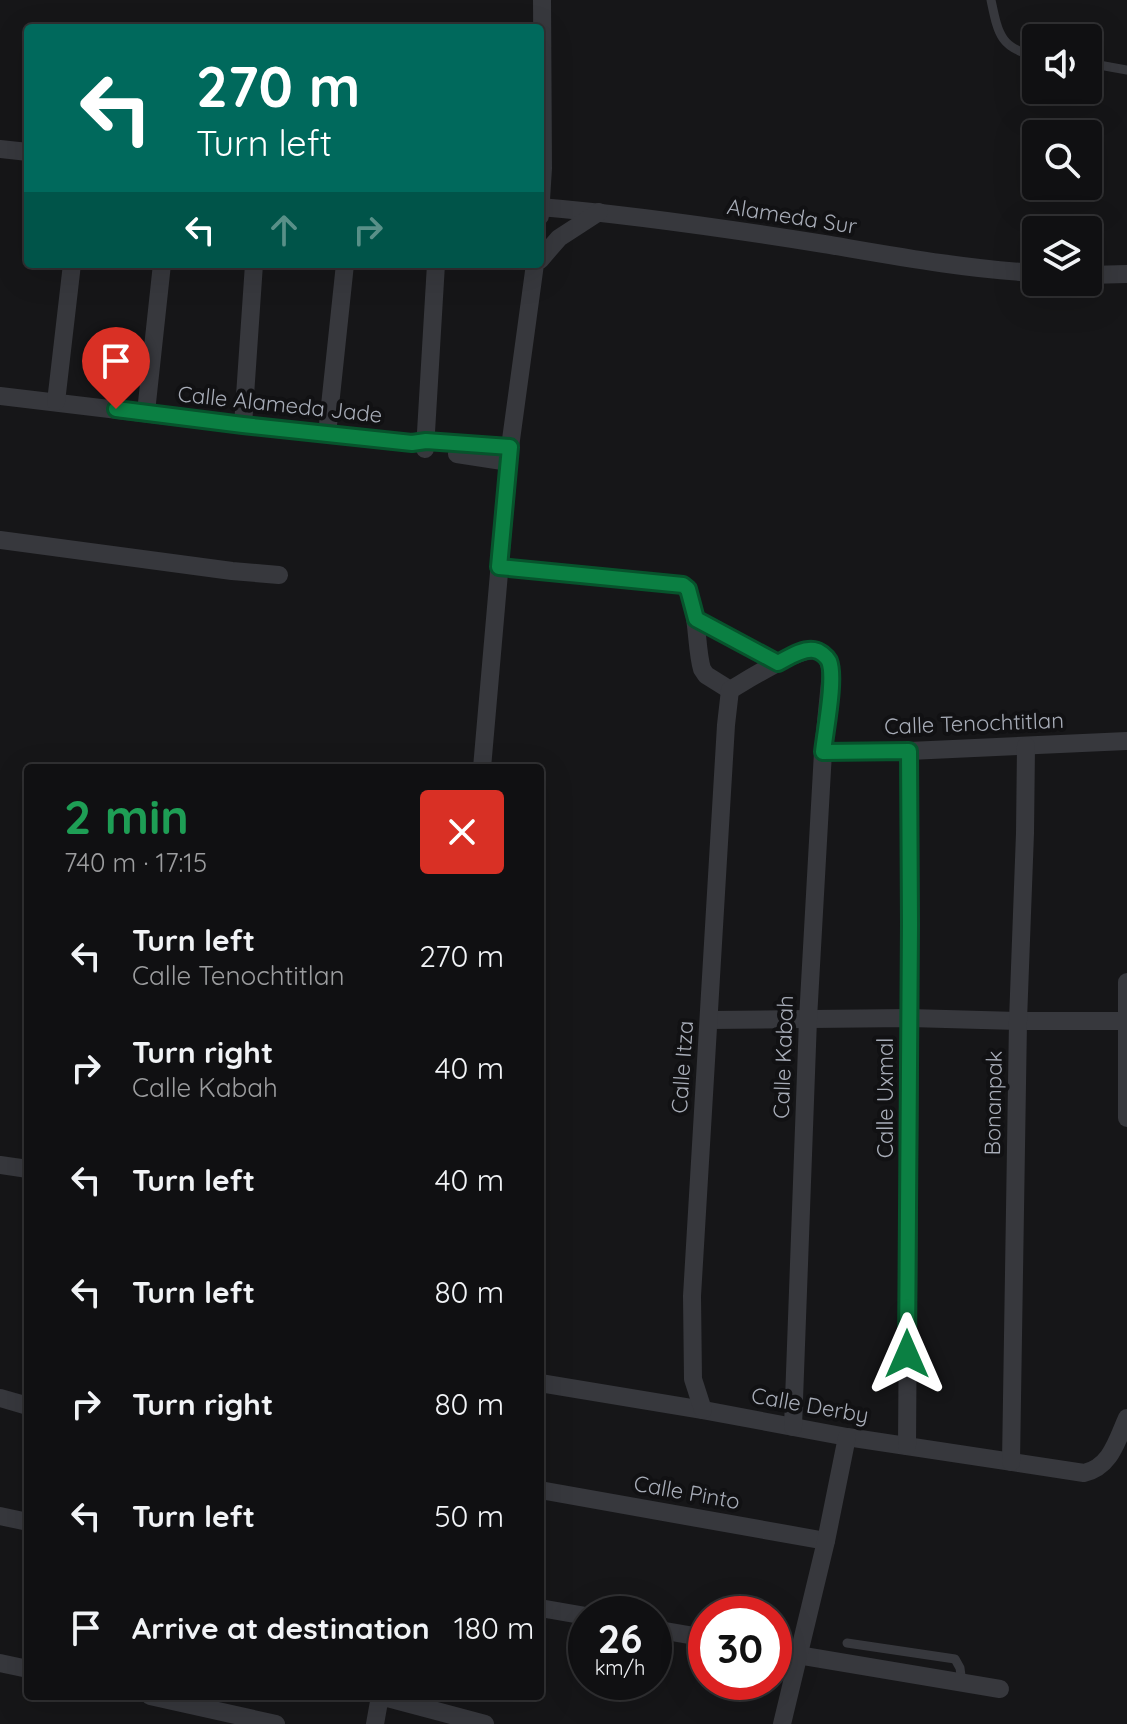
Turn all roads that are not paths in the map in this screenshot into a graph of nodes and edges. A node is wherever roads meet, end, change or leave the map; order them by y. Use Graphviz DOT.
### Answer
graph roads {
  1 [pos="542,0"];
  2 [pos="991,0"];
  3 [pos="542,24"];
  4 [pos="1022,53"];
  5 [pos="1102,66"];
  6 [pos="1127,70"];
  7 [pos="0,149"];
  8 [pos="24,152"];
  9 [pos="544,211"];
  10 [pos="599,212"];
  11 [pos="544,256"];
  12 [pos="72,268"];
  13 [pos="162,268"];
  14 [pos="254,268"];
  15 [pos="345,268"];
  16 [pos="436,268"];
  17 [pos="536,268"];
  18 [pos="1022,272"];
  19 [pos="1127,274"];
  20 [pos="1102,275"];
  21 [pos="0,396"];
  22 [pos="56,402"];
  23 [pos="146,412"];
  24 [pos="243,425"];
  25 [pos="327,434"];
  26 [pos="421,444"];
  27 [pos="510,454"];
  28 [pos="0,540"];
  29 [pos="499,567"];
  30 [pos="279,575"];
  31 [pos="696,619"];
  32 [pos="778,663"];
  33 [pos="730,690"];
  34 [pos="1127,741"];
  35 [pos="1026,746"];
  36 [pos="909,751"];
  37 [pos="823,752"];
  38 [pos="482,764"];
  39 [pos="1127,982"];
  40 [pos="910,1018"];
  41 [pos="808,1019"];
  42 [pos="709,1020"];
  43 [pos="1018,1021"];
  44 [pos="1127,1021"];
  45 [pos="1127,1118"];
  46 [pos="0,1165"];
  47 [pos="24,1168"];
  48 [pos="544,1384"];
  49 [pos="0,1398"];
  50 [pos="24,1405"];
  51 [pos="703,1410"];
  52 [pos="1127,1418"];
  53 [pos="793,1427"];
  54 [pos="847,1437"];
  55 [pos="907,1446"];
  56 [pos="1011,1462"];
  57 [pos="544,1491"];
  58 [pos="0,1516"];
  59 [pos="24,1521"];
  60 [pos="826,1541"];
  61 [pos="544,1609"];
  62 [pos="568,1613"];
  63 [pos="847,1643"];
  64 [pos="792,1655"];
  65 [pos="799,1656"];
  66 [pos="0,1663"];
  67 [pos="24,1668"];
  68 [pos="962,1683"];
  69 [pos="1000,1689"];
  70 [pos="168,1700"];
  71 [pos="379,1700"];
  72 [pos="395,1700"];
  73 [pos="276,1724"];
  74 [pos="375,1724"];
  75 [pos="485,1724"];
  76 [pos="782,1724"];
  1 -- 3 [label="street"];
  2 -- 4 [label="lane"];
  5 -- 6 [label="lane"];
  7 -- 8 [label="street"];
  9 -- 10 [label="street, Alameda Sur"];
  10 -- 11 [label="street"];
  10 -- 18 [label="street, Alameda Sur"];
  12 -- 22 [label="street"];
  13 -- 23 [label="street"];
  14 -- 24 [label="street"];
  15 -- 25 [label="street"];
  16 -- 26 [label="street"];
  17 -- 27 [label="street"];
  19 -- 20 [label="street"];
  21 -- 22 [label="street, Calle Alameda Jade"];
  22 -- 23 [label="street, Calle Alameda Jade"];
  23 -- 24 [label="street, Calle Alameda Jade"];
  24 -- 25 [label="street, Calle Alameda Jade"];
  25 -- 26 [label="street, Calle Alameda Jade"];
  26 -- 27 [label="street, Calle Alameda Jade"];
  27 -- 29 [label="street"];
  28 -- 30 [label="street"];
  29 -- 31 [label="street"];
  29 -- 38 [label="street"];
  31 -- 32 [label="street"];
  31 -- 33 [label="street"];
  32 -- 33 [label="street"];
  32 -- 37 [label="street, Calle Kabah"];
  33 -- 42 [label="street, Calle Itza"];
  34 -- 35 [label="street, Calle Tenochtitlan"];
  35 -- 36 [label="street, Calle Tenochtitlan"];
  35 -- 43 [label="street, Bonanpak"];
  36 -- 37 [label="street, Calle Tenochtitlan"];
  36 -- 40 [label="street, Calle Uxmal"];
  37 -- 41 [label="street, Calle Kabah"];
  39 -- 44 [label="street"];
  40 -- 41 [label="street"];
  40 -- 43 [label="street"];
  40 -- 55 [label="street, Calle Uxmal"];
  41 -- 42 [label="street"];
  41 -- 53 [label="street, Calle Kabah"];
  42 -- 51 [label="street, Calle Itza"];
  43 -- 44 [label="street"];
  43 -- 56 [label="street, Bonanpak"];
  44 -- 45 [label="street"];
  46 -- 47 [label="street"];
  48 -- 51 [label="street, Calle Derby"];
  49 -- 50 [label="street"];
  51 -- 53 [label="street, Calle Derby"];
  52 -- 56 [label="street, Calle Derby"];
  53 -- 54 [label="street, Calle Derby"];
  54 -- 55 [label="street, Calle Derby"];
  54 -- 60 [label="street"];
  55 -- 56 [label="street, Calle Derby"];
  57 -- 60 [label="street, Calle Pinto"];
  58 -- 59 [label="street"];
  60 -- 65 [label="street"];
  61 -- 62 [label="street"];
  63 -- 68 [label="lane"];
  64 -- 65 [label="street"];
  65 -- 68 [label="street"];
  65 -- 76 [label="street"];
  66 -- 67 [label="street"];
  68 -- 69 [label="street"];
  70 -- 73 [label="street"];
  71 -- 74 [label="street"];
  72 -- 75 [label="street"];
}
